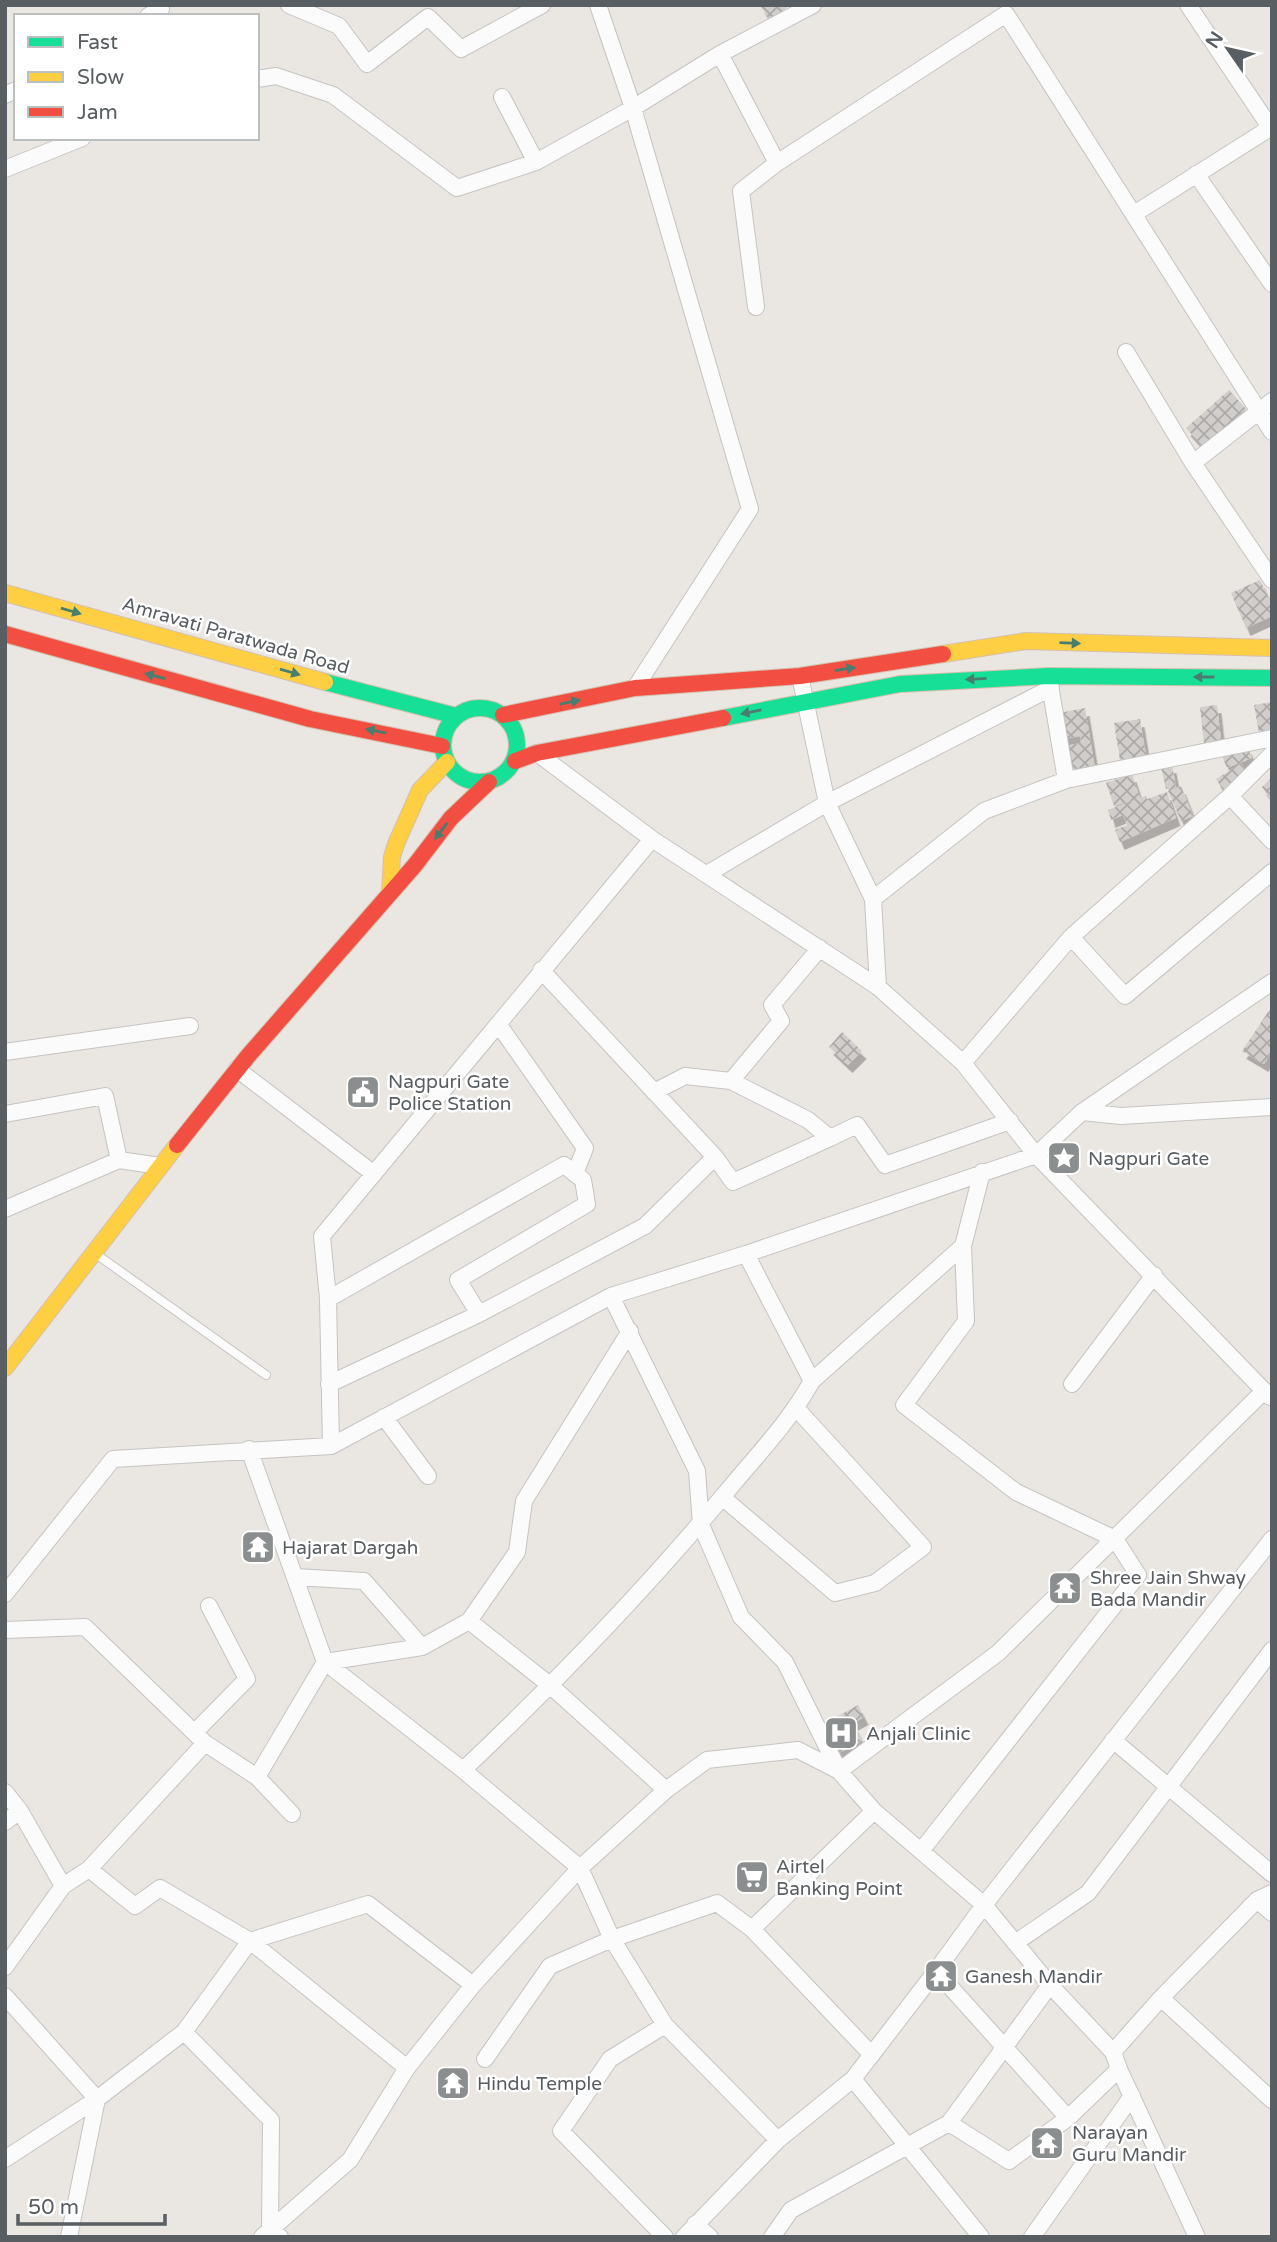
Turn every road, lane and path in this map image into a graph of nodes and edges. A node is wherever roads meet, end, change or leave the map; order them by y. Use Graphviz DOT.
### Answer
graph roads {
  1 [pos="289,5"];
  2 [pos="542,5"];
  3 [pos="598,5"];
  4 [pos="813,5"];
  5 [pos="1188,5"];
  6 [pos="720,54"];
  7 [pos="259,79"];
  8 [pos="502,97"];
  9 [pos="633,108"];
  10 [pos="1271,129"];
  11 [pos="77,140"];
  12 [pos="536,162"];
  13 [pos="777,163"];
  14 [pos="5,169"];
  15 [pos="1196,174"];
  16 [pos="1134,214"];
  17 [pos="1272,284"];
  18 [pos="756,307"];
  19 [pos="1126,352"];
  20 [pos="1272,401"];
  21 [pos="1258,413"];
  22 [pos="1272,432"];
  23 [pos="1193,463"];
  24 [pos="1272,580"];
  25 [pos="5,593"];
  26 [pos="5,634"];
  27 [pos="1272,648"];
  28 [pos="800,676"];
  29 [pos="1272,678"];
  30 [pos="1050,682"];
  31 [pos="635,688"];
  32 [pos="807,701"];
  33 [pos="503,715"];
  34 [pos="456,716"];
  35 [pos="1272,738"];
  36 [pos="442,746"];
  37 [pos="537,753"];
  38 [pos="1272,754"];
  39 [pos="515,761"];
  40 [pos="447,762"];
  41 [pos="1066,780"];
  42 [pos="489,782"];
  43 [pos="1230,796"];
  44 [pos="827,803"];
  45 [pos="652,839"];
  46 [pos="1272,841"];
  47 [pos="1272,872"];
  48 [pos="707,874"];
  49 [pos="390,892"];
  50 [pos="873,899"];
  51 [pos="1071,937"];
  52 [pos="820,948"];
  53 [pos="541,970"];
  54 [pos="1272,982"];
  55 [pos="878,986"];
  56 [pos="499,1025"];
  57 [pos="190,1026"];
  58 [pos="5,1052"];
  59 [pos="963,1063"];
  60 [pos="237,1069"];
  61 [pos="731,1081"];
  62 [pos="654,1092"];
  63 [pos="1272,1107"];
  64 [pos="1082,1112"];
  65 [pos="5,1114"];
  66 [pos="1010,1121"];
  67 [pos="830,1138"];
  68 [pos="1036,1155"];
  69 [pos="715,1157"];
  70 [pos="119,1160"];
  71 [pos="160,1166"];
  72 [pos="982,1172"];
  73 [pos="374,1174"];
  74 [pos="575,1174"];
  75 [pos="5,1209"];
  76 [pos="963,1245"];
  77 [pos="94,1252"];
  78 [pos="746,1254"];
  79 [pos="1154,1275"];
  80 [pos="611,1296"];
  81 [pos="328,1299"];
  82 [pos="479,1314"];
  83 [pos="630,1331"];
  84 [pos="5,1368"];
  85 [pos="266,1375"];
  86 [pos="812,1381"];
  87 [pos="329,1384"];
  88 [pos="1072,1384"];
  89 [pos="1268,1395"];
  90 [pos="797,1409"];
  91 [pos="384,1417"];
  92 [pos="331,1446"];
  93 [pos="249,1449"];
  94 [pos="428,1476"];
  95 [pos="722,1497"];
  96 [pos="701,1525"];
  97 [pos="1115,1539"];
  98 [pos="1272,1539"];
  99 [pos="295,1577"];
  100 [pos="5,1594"];
  101 [pos="209,1606"];
  102 [pos="469,1622"];
  103 [pos="5,1630"];
  104 [pos="422,1647"];
  105 [pos="1272,1650"];
  106 [pos="326,1662"];
  107 [pos="551,1686"];
  108 [pos="200,1737"];
  109 [pos="1113,1740"];
  110 [pos="463,1770"];
  111 [pos="839,1771"];
  112 [pos="257,1777"];
  113 [pos="1168,1787"];
  114 [pos="666,1790"];
  115 [pos="5,1791"];
  116 [pos="20,1811"];
  117 [pos="874,1811"];
  118 [pos="292,1814"];
  119 [pos="5,1822"];
  120 [pos="921,1851"];
  121 [pos="580,1868"];
  122 [pos="89,1869"];
  123 [pos="1272,1874"];
  124 [pos="63,1886"];
  125 [pos="1264,1897"];
  126 [pos="984,1905"];
  127 [pos="1272,1913"];
  128 [pos="752,1929"];
  129 [pos="612,1939"];
  130 [pos="250,1941"];
  131 [pos="1015,1943"];
  132 [pos="5,1967"];
  133 [pos="936,1971"];
  134 [pos="473,1985"];
  135 [pos="1050,1985"];
  136 [pos="5,1996"];
  137 [pos="1161,1998"];
  138 [pos="665,2025"];
  139 [pos="184,2032"];
  140 [pos="1004,2047"];
  141 [pos="1113,2052"];
  142 [pos="872,2055"];
  143 [pos="485,2059"];
  144 [pos="407,2068"];
  145 [pos="1119,2069"];
  146 [pos="853,2079"];
  147 [pos="1132,2096"];
  148 [pos="97,2099"];
  149 [pos="1272,2100"];
  150 [pos="1068,2118"];
  151 [pos="949,2123"];
  152 [pos="778,2140"];
  153 [pos="906,2145"];
  154 [pos="5,2160"];
  155 [pos="695,2224"];
  156 [pos="271,2234"];
  157 [pos="69,2237"];
  158 [pos="665,2237"];
  159 [pos="684,2237"];
  160 [pos="710,2237"];
  161 [pos="772,2237"];
  162 [pos="981,2237"];
  163 [pos="1032,2237"];
  164 [pos="1197,2237"];
  1 -- 2 [label="street"];
  3 -- 9 [label="street"];
  4 -- 6 [label="street"];
  5 -- 10 [label="street"];
  6 -- 9 [label="street"];
  6 -- 13 [label="street"];
  7 -- 12 [label="street"];
  8 -- 12 [label="street"];
  9 -- 12 [label="street"];
  9 -- 31 [label="street"];
  10 -- 15 [label="street"];
  11 -- 14 [label="street"];
  13 -- 16 [label="street"];
  13 -- 18 [label="street"];
  15 -- 16 [label="street"];
  15 -- 17 [label="street"];
  16 -- 21 [label="street"];
  19 -- 23 [label="street"];
  20 -- 21 [label="street"];
  21 -- 22 [label="street"];
  21 -- 23 [label="street"];
  23 -- 24 [label="street"];
  25 -- 34 [label="main road, Amravati Paratwada Road, one-way"];
  36 -- 26 [label="main road, one-way"];
  28 -- 27 [label="main road, one-way"];
  28 -- 31 [label="main road"];
  28 -- 32 [label="street"];
  29 -- 30 [label="main road, one-way"];
  30 -- 32 [label="main road, one-way"];
  30 -- 41 [label="street"];
  30 -- 44 [label="street"];
  33 -- 31 [label="main road, one-way"];
  32 -- 37 [label="main road, one-way"];
  32 -- 44 [label="street"];
  33 -- 34 [label="main road"];
  33 -- 39 [label="main road"];
  34 -- 36 [label="main road"];
  35 -- 41 [label="street"];
  36 -- 40 [label="main road"];
  37 -- 39 [label="main road"];
  37 -- 45 [label="street"];
  38 -- 43 [label="street"];
  39 -- 42 [label="main road"];
  40 -- 42 [label="main road"];
  40 -- 49 [label="main road"];
  41 -- 50 [label="street"];
  42 -- 49 [label="main road, one-way"];
  43 -- 46 [label="street"];
  43 -- 51 [label="street"];
  44 -- 48 [label="street"];
  44 -- 50 [label="street"];
  45 -- 48 [label="street"];
  45 -- 53 [label="street"];
  47 -- 51 [label="street"];
  48 -- 52 [label="street"];
  49 -- 60 [label="main road"];
  50 -- 55 [label="street"];
  51 -- 59 [label="street"];
  52 -- 55 [label="street"];
  52 -- 61 [label="street"];
  53 -- 56 [label="street"];
  53 -- 62 [label="street"];
  54 -- 64 [label="street"];
  55 -- 59 [label="street"];
  56 -- 73 [label="street"];
  56 -- 74 [label="street"];
  57 -- 58 [label="street"];
  59 -- 66 [label="street"];
  60 -- 71 [label="main road"];
  60 -- 73 [label="street"];
  61 -- 62 [label="street"];
  61 -- 67 [label="street"];
  62 -- 69 [label="street"];
  63 -- 64 [label="street"];
  64 -- 68 [label="street"];
  65 -- 70 [label="street"];
  66 -- 67 [label="street"];
  66 -- 68 [label="street"];
  67 -- 69 [label="street"];
  68 -- 72 [label="street"];
  68 -- 79 [label="street"];
  69 -- 82 [label="street"];
  70 -- 71 [label="street"];
  70 -- 75 [label="street"];
  71 -- 77 [label="main road"];
  72 -- 76 [label="street"];
  72 -- 78 [label="street"];
  73 -- 81 [label="street"];
  74 -- 81 [label="street"];
  74 -- 82 [label="street"];
  76 -- 86 [label="street"];
  76 -- 97 [label="street"];
  77 -- 84 [label="main road"];
  77 -- 85 [label="lane"];
  78 -- 80 [label="street"];
  78 -- 86 [label="street"];
  79 -- 88 [label="street"];
  79 -- 89 [label="street"];
  80 -- 83 [label="street"];
  80 -- 91 [label="street"];
  81 -- 87 [label="street"];
  82 -- 87 [label="street"];
  83 -- 96 [label="street"];
  83 -- 102 [label="street"];
  86 -- 90 [label="street"];
  87 -- 92 [label="street"];
  89 -- 97 [label="street"];
  90 -- 95 [label="street"];
  90 -- 95 [label="street"];
  91 -- 92 [label="street"];
  91 -- 94 [label="street"];
  92 -- 93 [label="street"];
  93 -- 99 [label="street"];
  93 -- 100 [label="street"];
  95 -- 96 [label="street"];
  96 -- 107 [label="street"];
  96 -- 111 [label="street"];
  97 -- 111 [label="street"];
  97 -- 120 [label="street"];
  98 -- 109 [label="street"];
  99 -- 104 [label="street"];
  99 -- 106 [label="street"];
  101 -- 108 [label="street"];
  102 -- 104 [label="street"];
  102 -- 107 [label="street"];
  103 -- 108 [label="street"];
  104 -- 106 [label="street"];
  105 -- 113 [label="street"];
  106 -- 110 [label="street"];
  106 -- 112 [label="street"];
  107 -- 110 [label="street"];
  107 -- 114 [label="street"];
  108 -- 112 [label="street"];
  108 -- 122 [label="street"];
  109 -- 113 [label="street"];
  109 -- 126 [label="street"];
  110 -- 121 [label="street"];
  111 -- 114 [label="street"];
  111 -- 117 [label="street"];
  112 -- 118 [label="street"];
  113 -- 123 [label="street"];
  113 -- 131 [label="street"];
  114 -- 121 [label="street"];
  115 -- 116 [label="street"];
  116 -- 119 [label="street"];
  116 -- 124 [label="street"];
  117 -- 120 [label="street"];
  117 -- 128 [label="street"];
  120 -- 126 [label="street"];
  121 -- 129 [label="street"];
  121 -- 134 [label="street"];
  122 -- 124 [label="street"];
  122 -- 130 [label="street"];
  124 -- 132 [label="street"];
  125 -- 127 [label="street"];
  125 -- 137 [label="street"];
  126 -- 131 [label="street"];
  126 -- 133 [label="street"];
  128 -- 129 [label="street"];
  128 -- 142 [label="street"];
  129 -- 138 [label="street"];
  129 -- 143 [label="street"];
  130 -- 134 [label="street"];
  130 -- 139 [label="street"];
  130 -- 144 [label="street"];
  131 -- 135 [label="street"];
  133 -- 140 [label="street"];
  133 -- 142 [label="street"];
  134 -- 144 [label="street"];
  135 -- 140 [label="street"];
  135 -- 141 [label="street"];
  136 -- 148 [label="street"];
  137 -- 141 [label="street"];
  137 -- 149 [label="street"];
  138 -- 152 [label="street"];
  138 -- 158 [label="street"];
  139 -- 148 [label="street"];
  139 -- 156 [label="street"];
  140 -- 150 [label="street"];
  140 -- 151 [label="street"];
  141 -- 145 [label="street"];
  142 -- 146 [label="street"];
  144 -- 156 [label="street"];
  145 -- 147 [label="street"];
  145 -- 150 [label="street"];
  146 -- 152 [label="street"];
  146 -- 153 [label="street"];
  147 -- 163 [label="street"];
  147 -- 164 [label="street"];
  148 -- 154 [label="street"];
  148 -- 157 [label="street"];
  150 -- 151 [label="street"];
  151 -- 153 [label="street"];
  152 -- 155 [label="street"];
  153 -- 161 [label="street"];
  153 -- 162 [label="street"];
  155 -- 159 [label="street"];
  155 -- 160 [label="street"];
}
